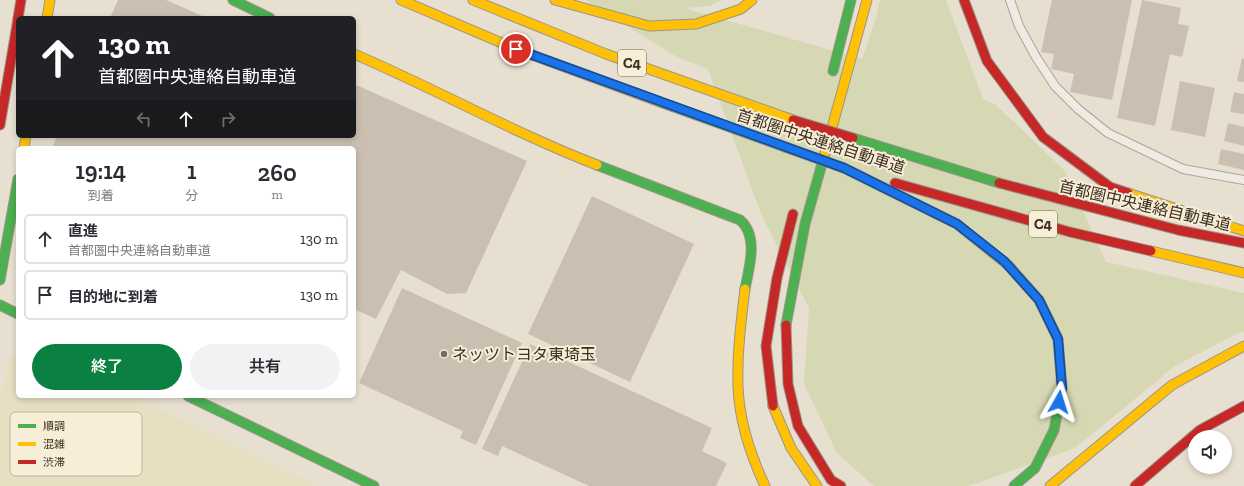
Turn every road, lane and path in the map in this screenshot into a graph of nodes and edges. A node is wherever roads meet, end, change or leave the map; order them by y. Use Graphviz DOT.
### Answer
graph roads {
  1 [pos="21,0"];
  2 [pos="50,0"];
  3 [pos="233,0"];
  4 [pos="401,0"];
  5 [pos="473,0"];
  6 [pos="555,0"];
  7 [pos="752,0"];
  8 [pos="851,0"];
  9 [pos="867,0"];
  10 [pos="964,0"];
  11 [pos="1010,0"];
  12 [pos="18,16"];
  13 [pos="47,16"];
  14 [pos="266,16"];
  15 [pos="16,30"];
  16 [pos="356,55"];
  17 [pos="832,77"];
  18 [pos="819,122"];
  19 [pos="0,125"];
  20 [pos="806,166"];
  21 [pos="844,168"];
  22 [pos="1244,180"];
  23 [pos="16,190"];
  24 [pos="796,203"];
  25 [pos="1244,231"];
  26 [pos="1244,243"];
  27 [pos="1244,273"];
  28 [pos="0,280"];
  29 [pos="0,305"];
  30 [pos="16,313"];
  31 [pos="1244,346"];
  32 [pos="192,398"];
  33 [pos="1244,406"];
  34 [pos="374,486"];
  35 [pos="765,486"];
  36 [pos="817,486"];
  37 [pos="841,486"];
  38 [pos="1014,486"];
  39 [pos="1050,486"];
  40 [pos="1135,486"];
  1 -- 12 [label="main road"];
  2 -- 13 [label="main road"];
  3 -- 14 [label="main road"];
  4 -- 21 [label="main road, 首都圏中央連絡自動車道 / C4, bridge"];
  5 -- 26 [label="main road, 首都圏中央連絡自動車道 / C4, bridge"];
  6 -- 7 [label="main road"];
  8 -- 17 [label="main road"];
  9 -- 37 [label="main road"];
  10 -- 25 [label="main road"];
  11 -- 22 [label="lane"];
  15 -- 19 [label="main road"];
  16 -- 35 [label="main road"];
  18 -- 20 [label="main road"];
  21 -- 27 [label="main road, 首都圏中央連絡自動車道 / C4"];
  21 -- 38 [label="main road"];
  23 -- 28 [label="main road"];
  24 -- 36 [label="main road"];
  29 -- 30 [label="main road"];
  31 -- 39 [label="main road"];
  32 -- 34 [label="main road"];
  33 -- 40 [label="main road"];
}
